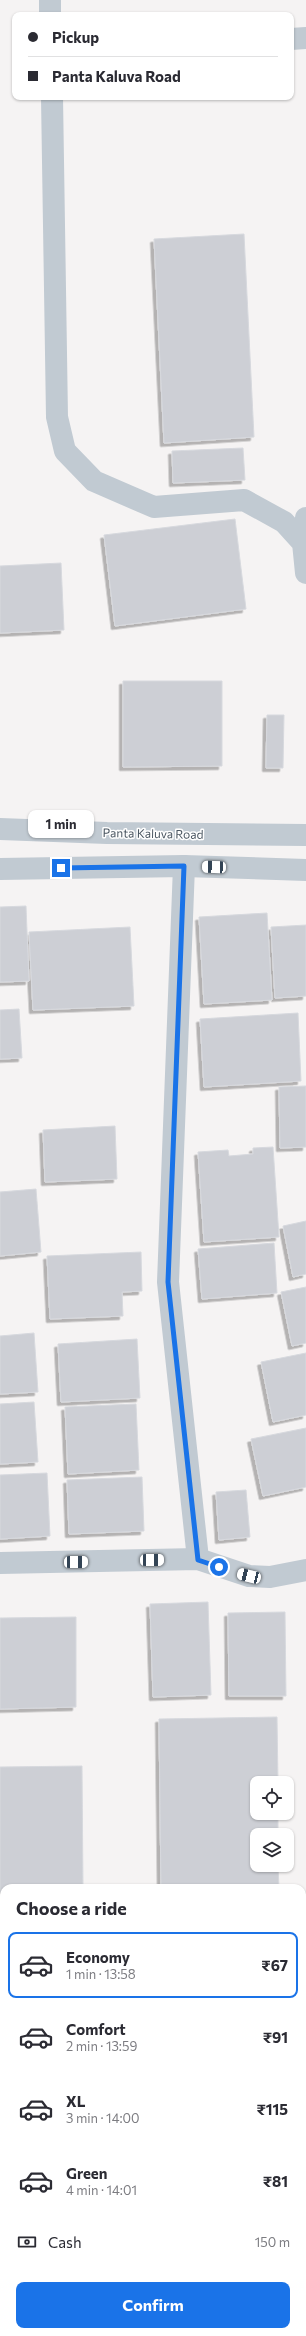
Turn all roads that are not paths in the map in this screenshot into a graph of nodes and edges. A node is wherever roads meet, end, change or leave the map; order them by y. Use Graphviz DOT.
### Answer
graph roads {
  1 [pos="50,0"];
  2 [pos="50,12"];
  3 [pos="294,38"];
  4 [pos="306,38"];
  5 [pos="52,100"];
  6 [pos="306,518"];
  7 [pos="303,543"];
  8 [pos="306,573"];
  9 [pos="0,829"];
  10 [pos="306,835"];
  11 [pos="184,866"];
  12 [pos="0,869"];
  13 [pos="306,870"];
  14 [pos="198,1560"];
  15 [pos="0,1563"];
  16 [pos="306,1570"];
  1 -- 2 [label="street"];
  3 -- 4 [label="street"];
  5 -- 7 [label="street"];
  6 -- 7 [label="street"];
  7 -- 8 [label="street"];
  9 -- 10 [label="street, Panta Kaluva Road"];
  11 -- 12 [label="street"];
  11 -- 13 [label="street"];
  11 -- 14 [label="street"];
  14 -- 15 [label="street"];
  14 -- 16 [label="street"];
}
